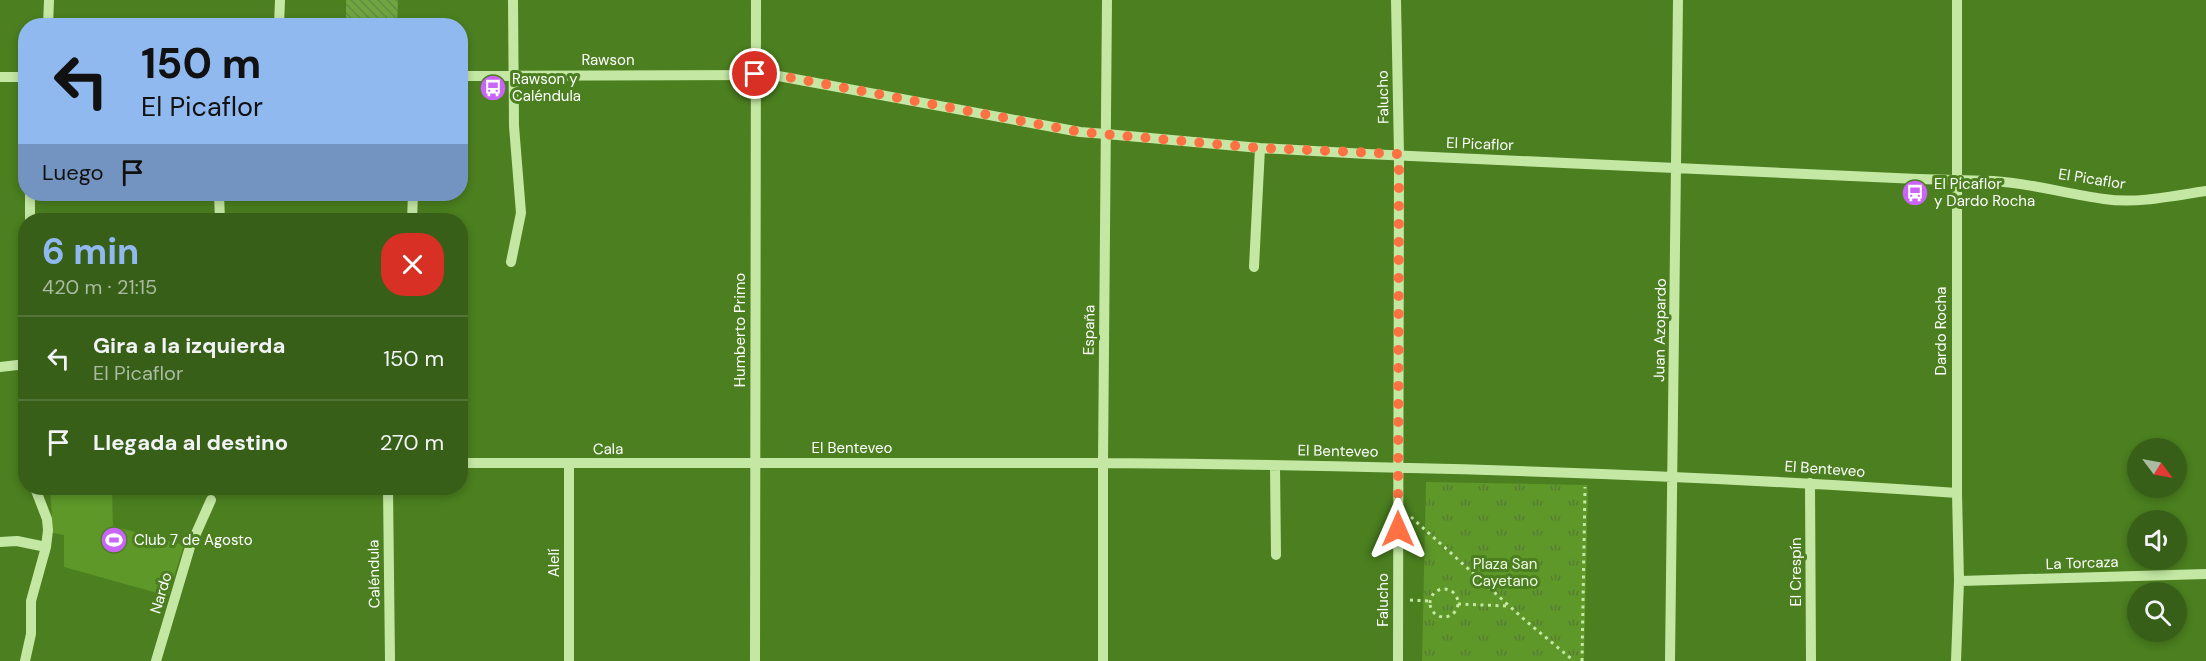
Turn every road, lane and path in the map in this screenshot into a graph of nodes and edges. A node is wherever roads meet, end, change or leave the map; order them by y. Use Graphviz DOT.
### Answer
graph roads {
  1 [pos="49,0"];
  2 [pos="280,0"];
  3 [pos="513,0"];
  4 [pos="756,0"];
  5 [pos="1107,0"];
  6 [pos="1396,0"];
  7 [pos="1678,0"];
  8 [pos="1957,0"];
  9 [pos="48,18"];
  10 [pos="279,18"];
  11 [pos="755,74"];
  12 [pos="514,75"];
  13 [pos="468,76"];
  14 [pos="0,77"];
  15 [pos="18,77"];
  16 [pos="1106,135"];
  17 [pos="1260,148"];
  18 [pos="1399,154"];
  19 [pos="1677,168"];
  20 [pos="1956,180"];
  21 [pos="2206,191"];
  22 [pos="511,262"];
  23 [pos="1254,267"];
  24 [pos="18,365"];
  25 [pos="0,367"];
  26 [pos="755,462"];
  27 [pos="468,463"];
  28 [pos="1103,463"];
  29 [pos="569,464"];
  30 [pos="1275,466"];
  31 [pos="1398,467"];
  32 [pos="1585,473"];
  33 [pos="1673,476"];
  34 [pos="1810,483"];
  35 [pos="1957,493"];
  36 [pos="38,495"];
  37 [pos="388,495"];
  38 [pos="211,500"];
  39 [pos="1398,505"];
  40 [pos="0,542"];
  41 [pos="46,547"];
  42 [pos="1276,555"];
  43 [pos="2206,574"];
  44 [pos="1959,581"];
  45 [pos="1398,600"];
  46 [pos="1429,602"];
  47 [pos="1458,604"];
  48 [pos="1509,606"];
  49 [pos="25,661"];
  50 [pos="156,661"];
  51 [pos="390,661"];
  52 [pos="569,661"];
  53 [pos="755,661"];
  54 [pos="1103,661"];
  55 [pos="1398,661"];
  56 [pos="1574,661"];
  57 [pos="1582,661"];
  58 [pos="1670,661"];
  59 [pos="1811,661"];
  60 [pos="1956,661"];
  1 -- 9 [label="street"];
  2 -- 10 [label="street"];
  3 -- 12 [label="street"];
  4 -- 11 [label="street, Humberto Primo"];
  5 -- 16 [label="street, España"];
  6 -- 18 [label="street, Falucho"];
  7 -- 19 [label="street, Juan Azopardo"];
  8 -- 20 [label="street, Dardo Rocha"];
  11 -- 12 [label="street, Rawson"];
  11 -- 16 [label="street, El Picaflor"];
  11 -- 26 [label="street, Humberto Primo"];
  12 -- 13 [label="street, Rawson"];
  12 -- 22 [label="street"];
  14 -- 15 [label="street"];
  16 -- 17 [label="street, El Picaflor"];
  16 -- 28 [label="street, España"];
  17 -- 18 [label="street, El Picaflor"];
  17 -- 23 [label="street"];
  18 -- 19 [label="street, El Picaflor"];
  18 -- 31 [label="street, Falucho"];
  19 -- 20 [label="street, El Picaflor"];
  19 -- 33 [label="street, Juan Azopardo"];
  20 -- 21 [label="street, El Picaflor"];
  20 -- 35 [label="street, Dardo Rocha"];
  24 -- 25 [label="street"];
  26 -- 28 [label="street, El Benteveo"];
  26 -- 29 [label="street, Cala"];
  26 -- 53 [label="street, Humberto Primo"];
  27 -- 29 [label="street, Cala"];
  28 -- 30 [label="street, El Benteveo"];
  28 -- 54 [label="street, España"];
  29 -- 52 [label="street, Alelí"];
  30 -- 31 [label="street, El Benteveo"];
  30 -- 42 [label="street"];
  31 -- 32 [label="street, El Benteveo"];
  31 -- 39 [label="street, Falucho"];
  32 -- 33 [label="street, El Benteveo"];
  32 -- 57 [label="path"];
  33 -- 34 [label="street, El Benteveo"];
  33 -- 58 [label="street, Juan Azopardo"];
  34 -- 35 [label="street, El Benteveo"];
  34 -- 59 [label="street, El Crespín"];
  35 -- 44 [label="street, Dardo Rocha"];
  36 -- 41 [label="street"];
  37 -- 51 [label="street, Caléndula"];
  38 -- 50 [label="street, Nardo"];
  39 -- 45 [label="street, Falucho"];
  39 -- 48 [label="path"];
  40 -- 41 [label="street"];
  41 -- 49 [label="street"];
  43 -- 44 [label="street, La Torcaza"];
  44 -- 60 [label="street, Dardo Rocha"];
  45 -- 46 [label="path"];
  45 -- 55 [label="street, Falucho"];
  46 -- 47 [label="path"];
  46 -- 47 [label="path"];
  47 -- 48 [label="path"];
  48 -- 56 [label="path"];
}
